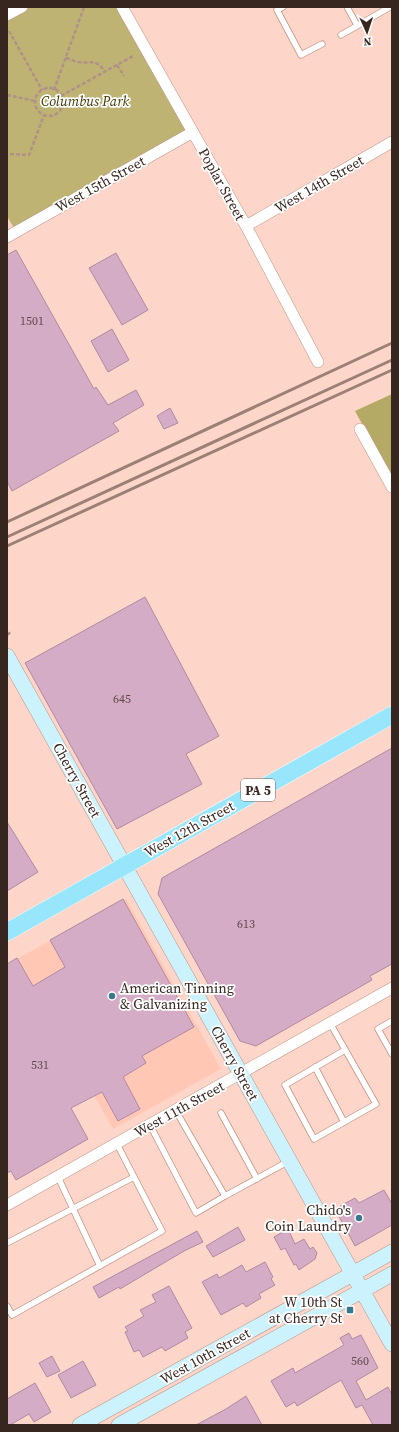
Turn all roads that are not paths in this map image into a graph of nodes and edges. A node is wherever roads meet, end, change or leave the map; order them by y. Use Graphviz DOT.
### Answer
graph roads {
  1 [pos="22,7"];
  2 [pos="122,7"];
  3 [pos="283,7"];
  4 [pos="347,7"];
  5 [pos="390,7"];
  6 [pos="7,15"];
  7 [pos="357,25"];
  8 [pos="341,35"];
  9 [pos="322,44"];
  10 [pos="193,132"];
  11 [pos="392,142"];
  12 [pos="246,226"];
  13 [pos="7,237"];
  14 [pos="318,362"];
  15 [pos="360,428"];
  16 [pos="392,487"];
  17 [pos="7,656"];
  18 [pos="392,715"];
  19 [pos="124,866"];
  20 [pos="7,932"];
  21 [pos="392,988"];
  22 [pos="392,1021"];
  23 [pos="330,1023"];
  24 [pos="345,1050"];
  25 [pos="392,1054"];
  26 [pos="315,1068"];
  27 [pos="241,1074"];
  28 [pos="176,1111"];
  29 [pos="221,1113"];
  30 [pos="344,1122"];
  31 [pos="150,1125"];
  32 [pos="117,1144"];
  33 [pos="290,1161"];
  34 [pos="58,1177"];
  35 [pos="134,1177"];
  36 [pos="257,1179"];
  37 [pos="225,1196"];
  38 [pos="7,1205"];
  39 [pos="73,1209"];
  40 [pos="7,1243"];
  41 [pos="392,1252"];
  42 [pos="100,1266"];
  43 [pos="354,1274"];
  44 [pos="392,1274"];
  45 [pos="363,1290"];
  46 [pos="7,1306"];
  47 [pos="392,1344"];
  48 [pos="170,1376"];
  49 [pos="179,1392"];
  50 [pos="80,1425"];
  51 [pos="119,1425"];
  1 -- 6 [label="street"];
  2 -- 10 [label="street, Poplar Street"];
  3 -- 9 [label="lane"];
  4 -- 7 [label="lane"];
  5 -- 7 [label="lane"];
  7 -- 8 [label="lane"];
  10 -- 12 [label="street, Poplar Street"];
  10 -- 13 [label="street, West 15th Street"];
  11 -- 12 [label="street, West 14th Street"];
  12 -- 14 [label="street, Poplar Street"];
  15 -- 16 [label="street"];
  17 -- 19 [label="street, Cherry Street"];
  18 -- 19 [label="main road, West 12th Street / PA 5"];
  19 -- 20 [label="main road, West 12th Street / PA 5"];
  19 -- 27 [label="street, Cherry Street"];
  21 -- 23 [label="street, West 11th Street"];
  22 -- 25 [label="lane"];
  23 -- 24 [label="lane"];
  23 -- 27 [label="street, West 11th Street"];
  24 -- 26 [label="lane"];
  24 -- 30 [label="lane"];
  26 -- 30 [label="lane"];
  26 -- 30 [label="lane"];
  27 -- 28 [label="street, West 11th Street"];
  27 -- 33 [label="street, Cherry Street"];
  28 -- 31 [label="street, West 11th Street"];
  28 -- 37 [label="lane"];
  29 -- 36 [label="lane"];
  31 -- 32 [label="street, West 11th Street"];
  31 -- 37 [label="lane"];
  32 -- 34 [label="street, West 11th Street"];
  32 -- 35 [label="lane"];
  33 -- 36 [label="lane"];
  33 -- 43 [label="street, Cherry Street"];
  34 -- 38 [label="street, West 11th Street"];
  34 -- 39 [label="lane"];
  35 -- 39 [label="lane"];
  35 -- 42 [label="lane"];
  36 -- 37 [label="lane"];
  39 -- 40 [label="lane"];
  39 -- 42 [label="lane"];
  41 -- 43 [label="street, West 10th Street"];
  42 -- 46 [label="lane"];
  43 -- 45 [label="street, Cherry Street"];
  43 -- 48 [label="street, West 10th Street"];
  44 -- 45 [label="street, West 10th Street"];
  45 -- 47 [label="street, Cherry Street"];
  45 -- 49 [label="street, West 10th Street"];
  48 -- 49 [label="street"];
  48 -- 50 [label="street, West 10th Street"];
  49 -- 51 [label="street, West 10th Street"];
}
